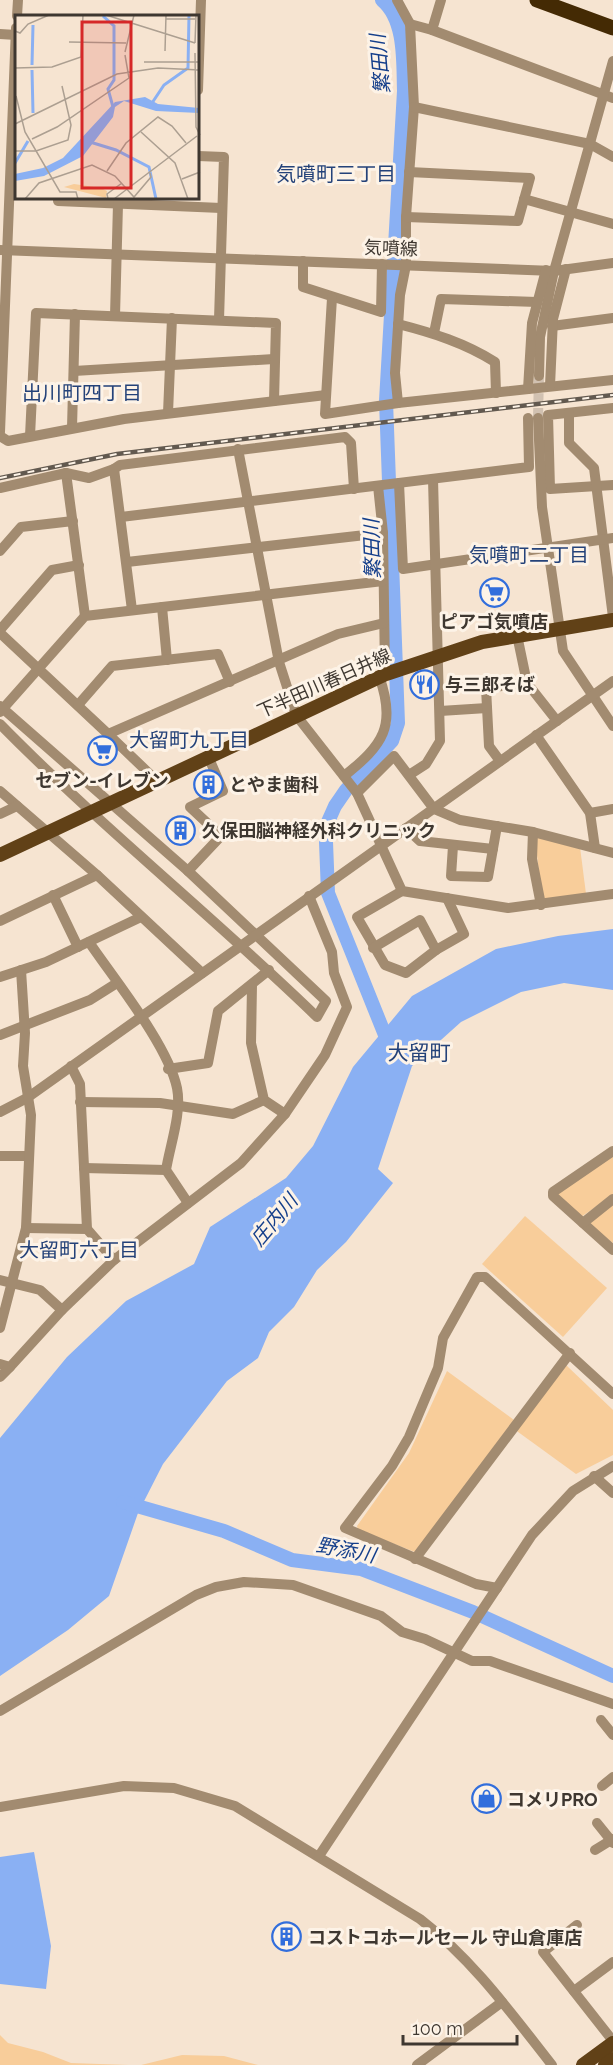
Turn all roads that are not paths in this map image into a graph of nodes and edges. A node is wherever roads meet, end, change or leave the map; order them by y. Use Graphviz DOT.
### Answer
graph roads {
  1 [pos="18,0"];
  2 [pos="201,0"];
  3 [pos="397,0"];
  4 [pos="441,0"];
  5 [pos="537,0"];
  6 [pos="561,0"];
  7 [pos="17,15"];
  8 [pos="613,19"];
  9 [pos="410,24"];
  10 [pos="613,28"];
  11 [pos="200,30"];
  12 [pos="432,30"];
  13 [pos="15,52"];
  14 [pos="613,61"];
  15 [pos="608,95"];
  16 [pos="414,107"];
  17 [pos="590,144"];
  18 [pos="200,156"];
  19 [pos="613,157"];
  20 [pos="409,172"];
  21 [pos="524,199"];
  22 [pos="58,200"];
  23 [pos="118,204"];
  24 [pos="221,208"];
  25 [pos="571,212"];
  26 [pos="405,217"];
  27 [pos="613,224"];
  28 [pos="4,250"];
  29 [pos="117,254"];
  30 [pos="221,258"];
  31 [pos="303,261"];
  32 [pos="613,263"];
  33 [pos="382,264"];
  34 [pos="406,265"];
  35 [pos="566,269"];
  36 [pos="550,270"];
  37 [pos="332,298"];
  38 [pos="537,302"];
  39 [pos="75,314"];
  40 [pos="115,316"];
  41 [pos="171,318"];
  42 [pos="613,318"];
  43 [pos="219,320"];
  44 [pos="398,324"];
  45 [pos="552,326"];
  46 [pos="434,333"];
  47 [pos="274,359"];
  48 [pos="170,365"];
  49 [pos="74,371"];
  50 [pos="539,376"];
  51 [pos="613,380"];
  52 [pos="550,386"];
  53 [pos="528,389"];
  54 [pos="496,393"];
  55 [pos="326,395"];
  56 [pos="274,401"];
  57 [pos="398,403"];
  58 [pos="613,408"];
  59 [pos="168,413"];
  60 [pos="569,413"];
  61 [pos="538,417"];
  62 [pos="72,428"];
  63 [pos="0,432"];
  64 [pos="0,436"];
  65 [pos="30,436"];
  66 [pos="238,449"];
  67 [pos="114,469"];
  68 [pos="66,473"];
  69 [pos="433,479"];
  70 [pos="399,484"];
  71 [pos="596,485"];
  72 [pos="613,485"];
  73 [pos="379,486"];
  74 [pos="0,488"];
  75 [pos="354,489"];
  76 [pos="249,502"];
  77 [pos="121,517"];
  78 [pos="73,520"];
  79 [pos="383,533"];
  80 [pos="608,539"];
  81 [pos="258,547"];
  82 [pos="547,549"];
  83 [pos="0,551"];
  84 [pos="127,562"];
  85 [pos="435,564"];
  86 [pos="79,566"];
  87 [pos="383,581"];
  88 [pos="611,581"];
  89 [pos="266,594"];
  90 [pos="162,606"];
  91 [pos="132,610"];
  92 [pos="85,615"];
  93 [pos="613,618"];
  94 [pos="384,623"];
  95 [pos="558,628"];
  96 [pos="0,632"];
  97 [pos="518,635"];
  98 [pos="438,655"];
  99 [pos="167,660"];
  100 [pos="279,662"];
  101 [pos="38,669"];
  102 [pos="383,674"];
  103 [pos="613,681"];
  104 [pos="230,682"];
  105 [pos="527,683"];
  106 [pos="593,697"];
  107 [pos="78,705"];
  108 [pos="487,708"];
  109 [pos="1,709"];
  110 [pos="440,711"];
  111 [pos="296,715"];
  112 [pos="557,721"];
  113 [pos="0,724"];
  114 [pos="613,726"];
  115 [pos="9,733"];
  116 [pos="108,734"];
  117 [pos="536,735"];
  118 [pos="0,743"];
  119 [pos="208,756"];
  120 [pos="500,761"];
  121 [pos="344,776"];
  122 [pos="409,776"];
  123 [pos="156,780"];
  124 [pos="0,791"];
  125 [pos="357,793"];
  126 [pos="110,802"];
  127 [pos="17,806"];
  128 [pos="434,809"];
  129 [pos="613,809"];
  130 [pos="90,811"];
  131 [pos="590,813"];
  132 [pos="0,814"];
  133 [pos="498,826"];
  134 [pos="405,828"];
  135 [pos="49,832"];
  136 [pos="533,832"];
  137 [pos="380,845"];
  138 [pos="453,846"];
  139 [pos="595,848"];
  140 [pos="493,849"];
  141 [pos="613,853"];
  142 [pos="0,855"];
  143 [pos="188,871"];
  144 [pos="97,874"];
  145 [pos="402,891"];
  146 [pos="613,894"];
  147 [pos="53,895"];
  148 [pos="309,895"];
  149 [pos="447,898"];
  150 [pos="541,905"];
  151 [pos="141,917"];
  152 [pos="0,921"];
  153 [pos="254,934"];
  154 [pos="89,942"];
  155 [pos="241,944"];
  156 [pos="78,947"];
  157 [pos="373,948"];
  158 [pos="436,950"];
  159 [pos="21,970"];
  160 [pos="269,970"];
  161 [pos="202,973"];
  162 [pos="0,977"];
  163 [pos="117,983"];
  164 [pos="252,985"];
  165 [pos="140,1017"];
  166 [pos="24,1026"];
  167 [pos="0,1035"];
  168 [pos="71,1066"];
  169 [pos="168,1069"];
  170 [pos="27,1098"];
  171 [pos="264,1100"];
  172 [pos="80,1102"];
  173 [pos="177,1106"];
  174 [pos="0,1112"];
  175 [pos="285,1114"];
  176 [pos="613,1151"];
  177 [pos="0,1156"];
  178 [pos="29,1156"];
  179 [pos="84,1168"];
  180 [pos="166,1170"];
  181 [pos="613,1199"];
  182 [pos="188,1203"];
  183 [pos="583,1222"];
  184 [pos="26,1228"];
  185 [pos="87,1229"];
  186 [pos="613,1250"];
  187 [pos="114,1260"];
  188 [pos="0,1280"];
  189 [pos="13,1283"];
  190 [pos="62,1310"];
  191 [pos="0,1328"];
  192 [pos="570,1353"];
  193 [pos="5,1366"];
  194 [pos="0,1377"];
  195 [pos="613,1394"];
  196 [pos="613,1466"];
  197 [pos="594,1476"];
  198 [pos="613,1493"];
  199 [pos="415,1559"];
  200 [pos="497,1588"];
  201 [pos="457,1648"];
  202 [pos="613,1704"];
  203 [pos="0,1711"];
  204 [pos="601,1720"];
  205 [pos="613,1736"];
  206 [pos="613,1777"];
  207 [pos="602,1786"];
  208 [pos="0,1807"];
  209 [pos="597,1823"];
  210 [pos="612,1840"];
  211 [pos="595,1850"];
  212 [pos="319,1856"];
  213 [pos="577,1924"];
  214 [pos="613,1962"];
  215 [pos="574,1991"];
  216 [pos="502,2002"];
  217 [pos="613,2042"];
  218 [pos="613,2059"];
  219 [pos="417,2065"];
  220 [pos="552,2065"];
  221 [pos="583,2065"];
  222 [pos="605,2065"];
  1 -- 7 [label="street"];
  2 -- 11 [label="street"];
  3 -- 9 [label="street"];
  4 -- 12 [label="street"];
  5 -- 10 [label="highway"];
  6 -- 8 [label="highway"];
  9 -- 12 [label="street"];
  9 -- 16 [label="street"];
  12 -- 15 [label="street"];
  13 -- 28 [label="street"];
  14 -- 15 [label="street"];
  15 -- 17 [label="street"];
  16 -- 17 [label="street"];
  16 -- 20 [label="street"];
  17 -- 19 [label="street"];
  17 -- 25 [label="street"];
  18 -- 24 [label="street"];
  20 -- 21 [label="street"];
  20 -- 26 [label="street"];
  21 -- 25 [label="street"];
  21 -- 26 [label="street"];
  22 -- 23 [label="street"];
  23 -- 24 [label="street"];
  23 -- 29 [label="street"];
  24 -- 30 [label="street"];
  25 -- 27 [label="street"];
  25 -- 36 [label="street"];
  26 -- 34 [label="street"];
  28 -- 29 [label="street, 気噴線"];
  28 -- 63 [label="street"];
  29 -- 30 [label="street, 気噴線"];
  29 -- 40 [label="street"];
  30 -- 31 [label="street, 気噴線"];
  30 -- 43 [label="street"];
  31 -- 33 [label="street, 気噴線"];
  31 -- 37 [label="street"];
  32 -- 35 [label="street, 気噴線"];
  33 -- 34 [label="street, 気噴線"];
  33 -- 37 [label="street"];
  34 -- 36 [label="street, 気噴線"];
  34 -- 44 [label="street"];
  35 -- 36 [label="street, 気噴線"];
  35 -- 45 [label="street"];
  36 -- 38 [label="street"];
  36 -- 50 [label="street"];
  37 -- 55 [label="street"];
  38 -- 46 [label="street"];
  38 -- 53 [label="street"];
  39 -- 40 [label="street"];
  39 -- 49 [label="street"];
  39 -- 65 [label="street"];
  40 -- 41 [label="street"];
  41 -- 43 [label="street"];
  41 -- 48 [label="street"];
  42 -- 45 [label="street"];
  43 -- 47 [label="street"];
  44 -- 46 [label="street"];
  44 -- 57 [label="street"];
  45 -- 52 [label="street"];
  46 -- 54 [label="street"];
  47 -- 48 [label="street"];
  47 -- 56 [label="street"];
  48 -- 49 [label="street"];
  48 -- 59 [label="street"];
  49 -- 62 [label="street"];
  51 -- 52 [label="street"];
  52 -- 53 [label="street"];
  53 -- 54 [label="street"];
  54 -- 57 [label="street"];
  55 -- 56 [label="street"];
  55 -- 57 [label="street"];
  56 -- 59 [label="street"];
  58 -- 60 [label="street"];
  59 -- 62 [label="street"];
  60 -- 61 [label="street"];
  60 -- 71 [label="street"];
  61 -- 69 [label="street"];
  61 -- 71 [label="street"];
  61 -- 82 [label="street"];
  62 -- 65 [label="street"];
  64 -- 65 [label="street"];
  66 -- 67 [label="street"];
  66 -- 75 [label="street"];
  66 -- 76 [label="street"];
  67 -- 68 [label="street"];
  67 -- 77 [label="street"];
  68 -- 74 [label="street"];
  68 -- 78 [label="street"];
  69 -- 70 [label="street"];
  69 -- 85 [label="street"];
  70 -- 73 [label="street"];
  70 -- 85 [label="street"];
  71 -- 72 [label="street"];
  71 -- 80 [label="street"];
  73 -- 75 [label="street"];
  73 -- 79 [label="street"];
  75 -- 76 [label="street"];
  76 -- 77 [label="street"];
  76 -- 81 [label="street"];
  77 -- 84 [label="street"];
  78 -- 83 [label="street"];
  78 -- 86 [label="street"];
  79 -- 81 [label="street"];
  79 -- 87 [label="street"];
  80 -- 82 [label="street"];
  80 -- 88 [label="street"];
  81 -- 84 [label="street"];
  81 -- 89 [label="street"];
  82 -- 85 [label="street"];
  82 -- 95 [label="street"];
  84 -- 91 [label="street"];
  85 -- 98 [label="street"];
  86 -- 92 [label="street"];
  86 -- 96 [label="street"];
  87 -- 89 [label="street"];
  87 -- 94 [label="street"];
  88 -- 93 [label="street"];
  89 -- 90 [label="street"];
  89 -- 100 [label="street"];
  90 -- 91 [label="street"];
  90 -- 99 [label="street"];
  91 -- 92 [label="street"];
  92 -- 101 [label="street"];
  93 -- 95 [label="main road, 下半田川春日井線"];
  94 -- 100 [label="street"];
  94 -- 102 [label="street"];
  95 -- 97 [label="main road, 下半田川春日井線"];
  95 -- 106 [label="street"];
  96 -- 101 [label="street"];
  97 -- 98 [label="main road, 下半田川春日井線"];
  97 -- 105 [label="street"];
  98 -- 102 [label="main road, 下半田川春日井線"];
  98 -- 110 [label="street"];
  99 -- 104 [label="street"];
  99 -- 107 [label="street"];
  100 -- 104 [label="street"];
  100 -- 111 [label="street"];
  101 -- 107 [label="street"];
  101 -- 109 [label="street"];
  102 -- 111 [label="main road, 下半田川春日井線"];
  102 -- 121 [label="street"];
  103 -- 106 [label="street"];
  104 -- 116 [label="street"];
  105 -- 108 [label="street"];
  105 -- 112 [label="street"];
  106 -- 112 [label="street"];
  106 -- 114 [label="street"];
  107 -- 116 [label="street"];
  108 -- 110 [label="street"];
  108 -- 120 [label="street"];
  109 -- 126 [label="street"];
  110 -- 122 [label="street"];
  111 -- 119 [label="main road, 下半田川春日井線"];
  111 -- 121 [label="street"];
  112 -- 117 [label="street"];
  113 -- 115 [label="street"];
  115 -- 118 [label="street"];
  115 -- 130 [label="street"];
  116 -- 123 [label="street"];
  117 -- 120 [label="street"];
  117 -- 131 [label="street"];
  119 -- 123 [label="main road, 下半田川春日井線"];
  119 -- 143 [label="street"];
  120 -- 128 [label="street"];
  121 -- 125 [label="street"];
  122 -- 125 [label="street"];
  122 -- 128 [label="street"];
  123 -- 126 [label="main road, 下半田川春日井線"];
  124 -- 127 [label="street"];
  125 -- 137 [label="street"];
  126 -- 130 [label="main road, 下半田川春日井線"];
  126 -- 143 [label="street"];
  127 -- 132 [label="street"];
  127 -- 135 [label="street"];
  128 -- 133 [label="street"];
  128 -- 134 [label="street"];
  129 -- 131 [label="street"];
  130 -- 135 [label="main road, 下半田川春日井線"];
  130 -- 155 [label="street"];
  131 -- 139 [label="street"];
  133 -- 136 [label="street"];
  133 -- 140 [label="street"];
  134 -- 137 [label="street"];
  134 -- 138 [label="street"];
  135 -- 142 [label="main road, 下半田川春日井線"];
  135 -- 144 [label="street"];
  136 -- 139 [label="street"];
  136 -- 150 [label="street"];
  137 -- 145 [label="street"];
  137 -- 148 [label="street"];
  138 -- 140 [label="street"];
  138 -- 140 [label="street"];
  139 -- 141 [label="street"];
  143 -- 153 [label="street"];
  144 -- 147 [label="street"];
  144 -- 151 [label="street"];
  145 -- 149 [label="street"];
  145 -- 157 [label="street"];
  146 -- 150 [label="street"];
  147 -- 152 [label="street"];
  147 -- 156 [label="street"];
  148 -- 153 [label="street"];
  148 -- 175 [label="street"];
  149 -- 150 [label="street"];
  149 -- 158 [label="street"];
  151 -- 154 [label="street"];
  151 -- 161 [label="street"];
  153 -- 155 [label="street"];
  153 -- 160 [label="street"];
  154 -- 156 [label="street"];
  154 -- 163 [label="street"];
  155 -- 160 [label="street"];
  155 -- 161 [label="street"];
  156 -- 159 [label="street"];
  157 -- 158 [label="street"];
  157 -- 158 [label="street"];
  159 -- 162 [label="street"];
  159 -- 166 [label="street"];
  160 -- 164 [label="street"];
  161 -- 165 [label="street"];
  163 -- 165 [label="street"];
  163 -- 166 [label="street"];
  164 -- 169 [label="street"];
  164 -- 171 [label="street"];
  165 -- 168 [label="street"];
  165 -- 169 [label="street"];
  166 -- 167 [label="street"];
  166 -- 170 [label="street"];
  168 -- 170 [label="street"];
  168 -- 172 [label="street"];
  169 -- 173 [label="street"];
  170 -- 174 [label="street"];
  170 -- 178 [label="street"];
  171 -- 173 [label="street"];
  171 -- 175 [label="street"];
  172 -- 173 [label="street"];
  172 -- 179 [label="street"];
  173 -- 180 [label="street"];
  175 -- 182 [label="street"];
  176 -- 183 [label="street"];
  177 -- 178 [label="street"];
  178 -- 184 [label="street"];
  179 -- 180 [label="street"];
  179 -- 185 [label="street"];
  180 -- 182 [label="street"];
  181 -- 183 [label="street"];
  182 -- 187 [label="street"];
  183 -- 186 [label="street"];
  184 -- 185 [label="street"];
  184 -- 189 [label="street"];
  185 -- 187 [label="street"];
  187 -- 190 [label="street"];
  188 -- 189 [label="street"];
  189 -- 190 [label="street"];
  189 -- 191 [label="street"];
  190 -- 193 [label="street"];
  192 -- 195 [label="street"];
  192 -- 199 [label="street"];
  192 -- 199 [label="street"];
  193 -- 194 [label="street"];
  196 -- 197 [label="street"];
  197 -- 198 [label="street"];
  197 -- 200 [label="street"];
  199 -- 200 [label="street"];
  200 -- 201 [label="street"];
  201 -- 202 [label="street"];
  201 -- 203 [label="street"];
  201 -- 212 [label="street"];
  204 -- 205 [label="street"];
  206 -- 207 [label="street"];
  208 -- 212 [label="street"];
  209 -- 210 [label="street"];
  210 -- 211 [label="street"];
  212 -- 216 [label="street"];
  213 -- 215 [label="street"];
  214 -- 215 [label="street"];
  215 -- 217 [label="street"];
  216 -- 219 [label="street"];
  216 -- 220 [label="street"];
  217 -- 221 [label="main road"];
  218 -- 222 [label="main road"];
}
